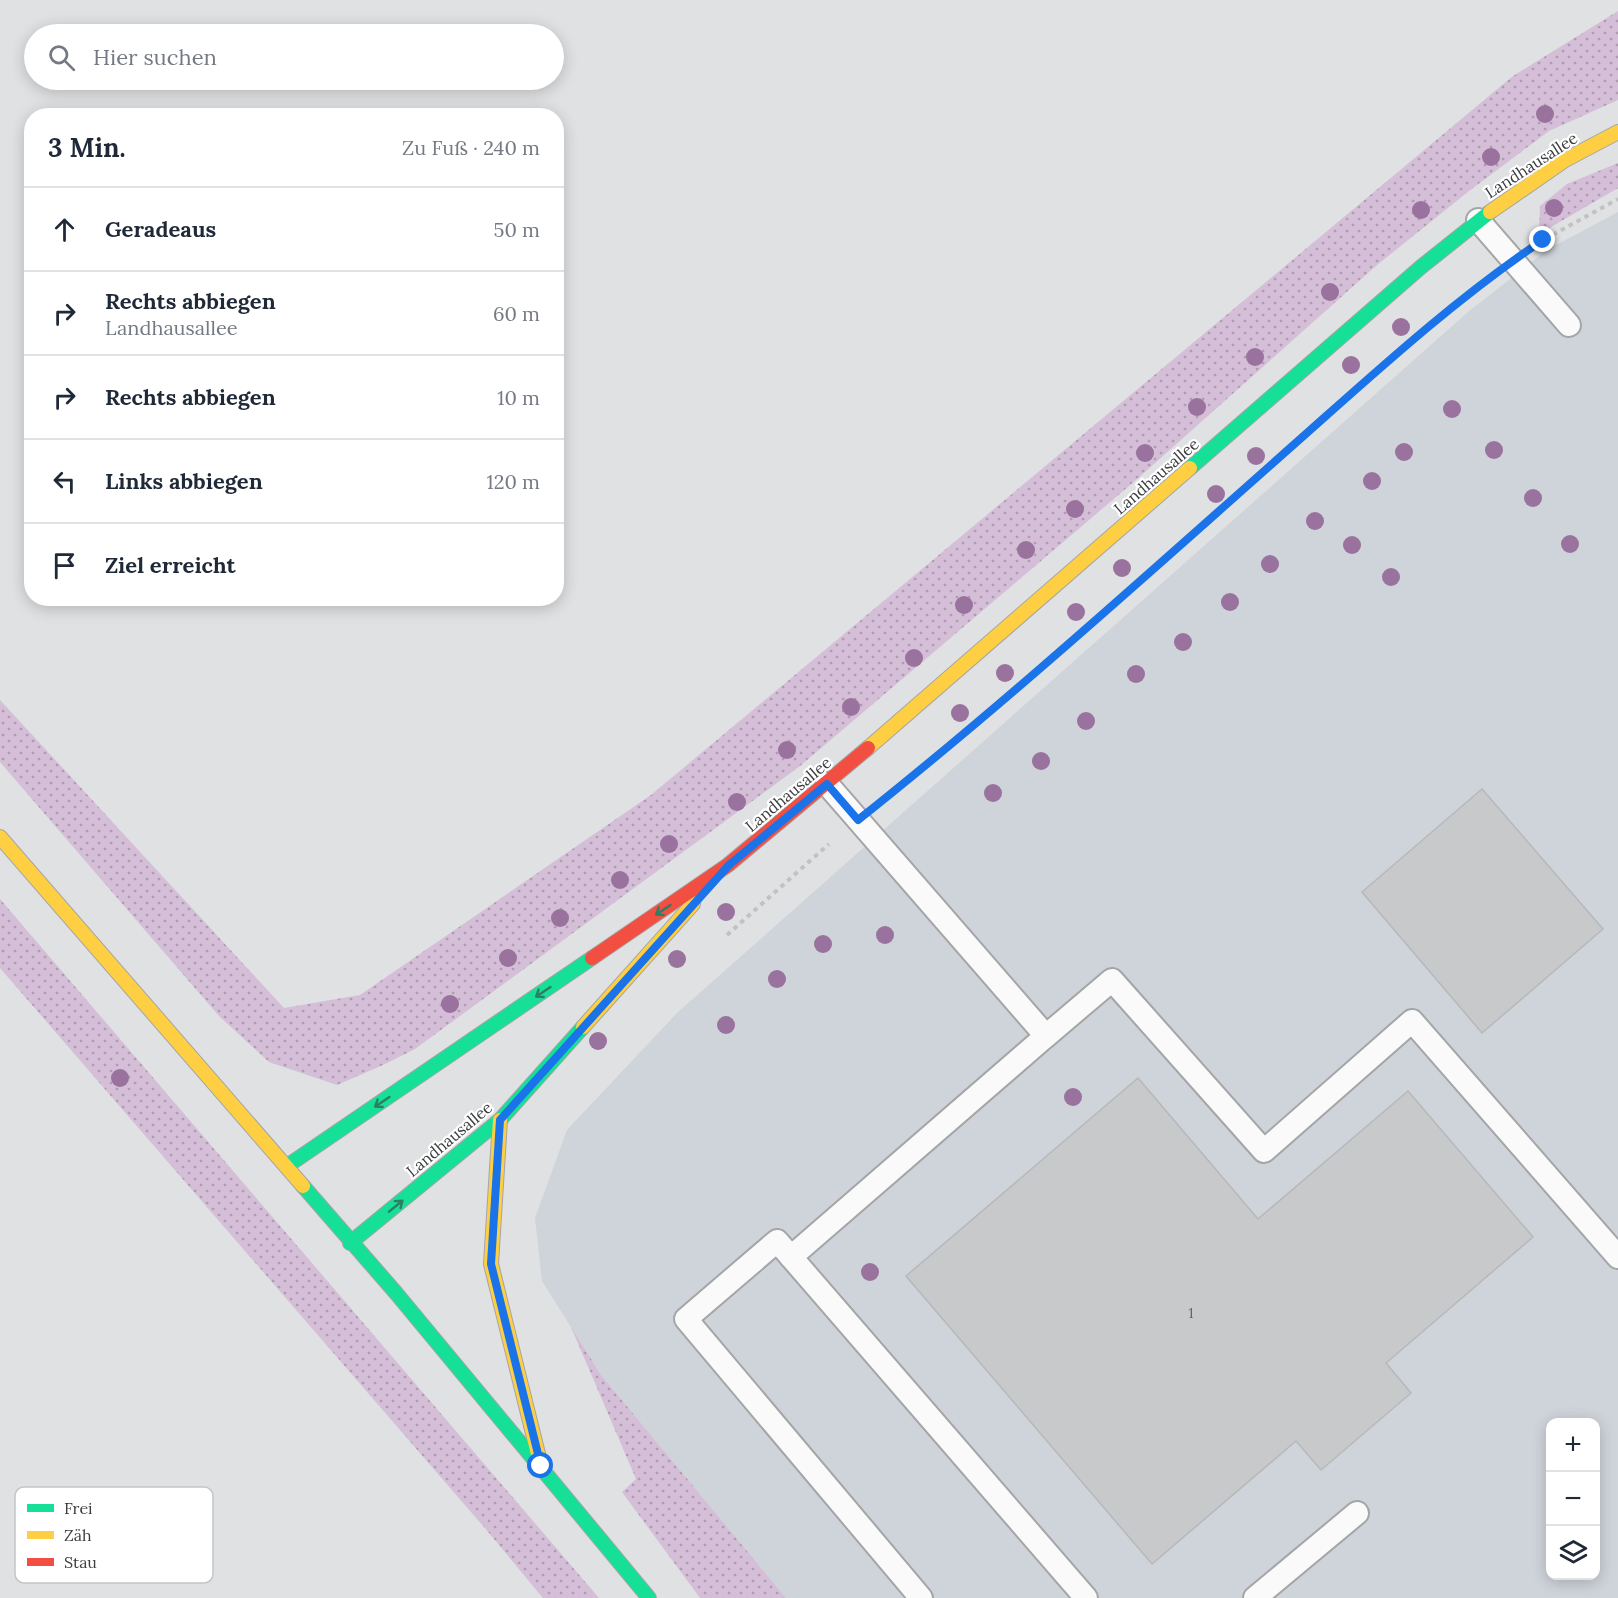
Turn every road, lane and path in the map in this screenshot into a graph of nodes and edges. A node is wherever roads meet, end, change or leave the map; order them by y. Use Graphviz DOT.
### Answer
graph roads {
  1 [pos="1618,132"];
  2 [pos="1618,199"];
  3 [pos="1478,220"];
  4 [pos="1513,261"];
  5 [pos="1569,325"];
  6 [pos="827,784"];
  7 [pos="858,820"];
  8 [pos="0,837"];
  9 [pos="729,865"];
  10 [pos="723,937"];
  11 [pos="1046,1036"];
  12 [pos="500,1120"];
  13 [pos="287,1166"];
  14 [pos="351,1243"];
  15 [pos="791,1257"];
  16 [pos="1618,1257"];
  17 [pos="541,1466"];
  18 [pos="1358,1513"];
  19 [pos="649,1598"];
  20 [pos="921,1598"];
  21 [pos="1086,1598"];
  22 [pos="1256,1598"];
  1 -- 3 [label="street, Landhausallee"];
  2 -- 4 [label="path"];
  3 -- 4 [label="lane"];
  3 -- 6 [label="street, Landhausallee"];
  4 -- 5 [label="lane"];
  4 -- 7 [label="path"];
  6 -- 7 [label="lane"];
  6 -- 9 [label="street, Landhausallee"];
  7 -- 10 [label="path"];
  7 -- 11 [label="lane"];
  8 -- 13 [label="street"];
  9 -- 12 [label="street, Landhausallee"];
  9 -- 13 [label="street, Landhausallee, one-way"];
  11 -- 15 [label="lane"];
  11 -- 16 [label="lane"];
  14 -- 12 [label="street, Landhausallee, one-way"];
  12 -- 17 [label="street"];
  13 -- 14 [label="street"];
  14 -- 17 [label="street"];
  15 -- 20 [label="lane"];
  15 -- 21 [label="lane"];
  17 -- 19 [label="street"];
  18 -- 22 [label="lane"];
}
